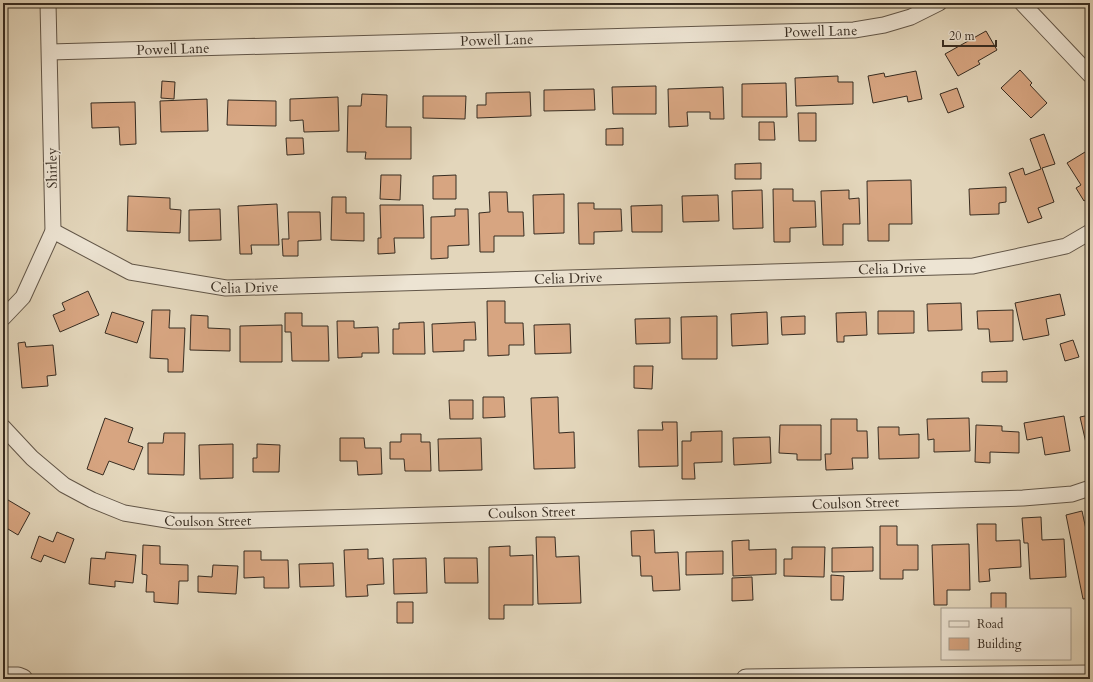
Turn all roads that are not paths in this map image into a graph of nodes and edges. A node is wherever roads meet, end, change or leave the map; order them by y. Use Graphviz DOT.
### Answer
graph roads {
  1 [pos="48,3"];
  2 [pos="939,3"];
  3 [pos="1022,3"];
  4 [pos="50,52"];
  5 [pos="1090,75"];
  6 [pos="53,230"];
  7 [pos="1090,232"];
  8 [pos="3,318"];
  9 [pos="3,427"];
  10 [pos="1090,488"];
  11 [pos="1090,675"];
  12 [pos="3,677"];
  13 [pos="23,679"];
  14 [pos="746,679"];
  1 -- 4 [label="street, Shirley"];
  2 -- 4 [label="street, Powell Lane"];
  3 -- 5 [label="street"];
  4 -- 6 [label="street, Shirley"];
  6 -- 7 [label="street, Celia Drive"];
  6 -- 8 [label="street, Shirley"];
  9 -- 10 [label="street, Coulson Street"];
  11 -- 14 [label="street"];
  12 -- 13 [label="street"];
}
